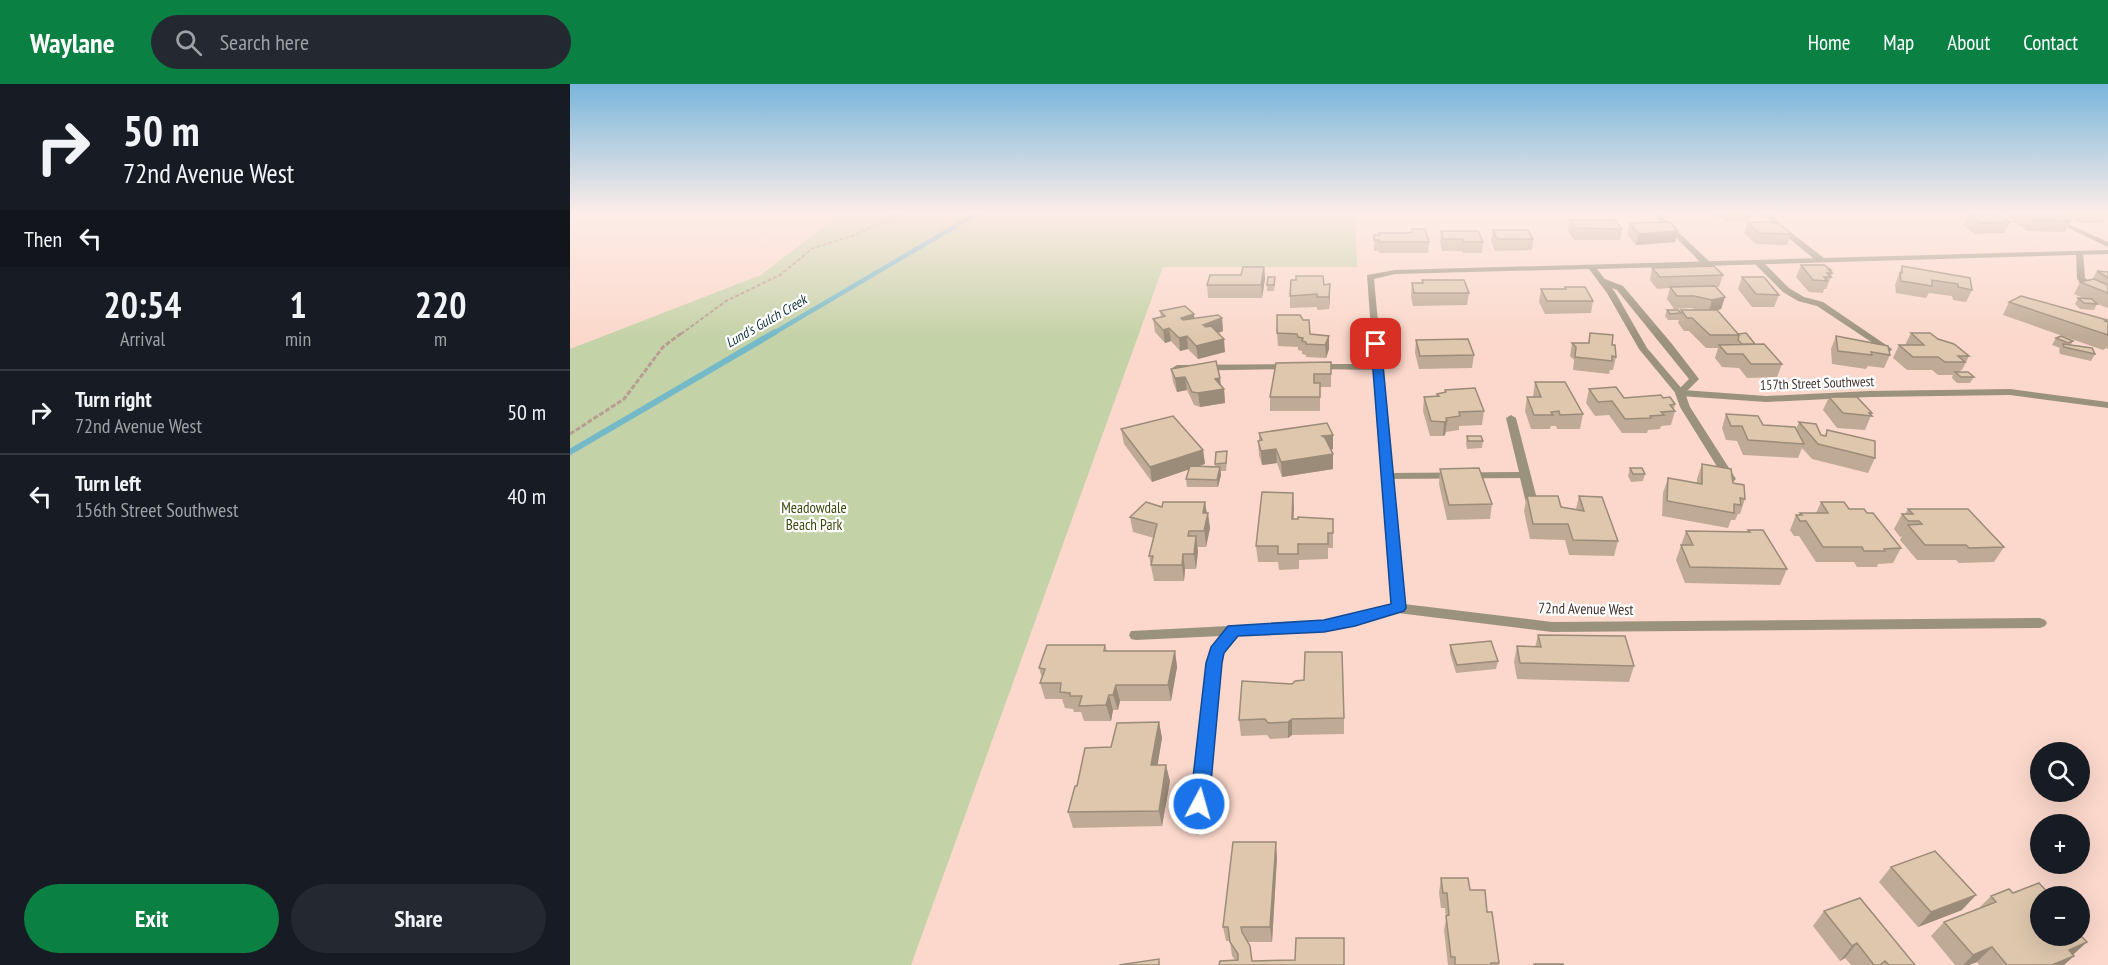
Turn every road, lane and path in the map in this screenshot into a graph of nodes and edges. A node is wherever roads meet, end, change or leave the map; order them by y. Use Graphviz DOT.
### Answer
graph roads {
  1 [pos="805,255"];
  2 [pos="1698,255"];
  3 [pos="1815,255"];
  4 [pos="2001,255"];
  5 [pos="2079,255"];
  6 [pos="1821,260"];
  7 [pos="1758,262"];
  8 [pos="1707,264"];
  9 [pos="1592,267"];
  10 [pos="1602,280"];
  11 [pos="2094,289"];
  12 [pos="1888,349"];
  13 [pos="1295,367"];
  14 [pos="1307,367"];
  15 [pos="1378,367"];
  16 [pos="1177,368"];
  17 [pos="1680,393"];
  18 [pos="2108,405"];
  19 [pos="1511,418"];
  20 [pos="570,434"];
  21 [pos="1524,475"];
  22 [pos="1387,476"];
  23 [pos="1732,482"];
  24 [pos="1532,503"];
  25 [pos="1398,608"];
  26 [pos="2040,624"];
  27 [pos="1233,630"];
  28 [pos="1136,635"];
  29 [pos="1197,827"];
  1 -- 20 [label="path"];
  2 -- 8 [label="street"];
  3 -- 6 [label="street"];
  4 -- 6 [label="street"];
  5 -- 11 [label="street"];
  6 -- 7 [label="street"];
  7 -- 8 [label="street"];
  7 -- 12 [label="street"];
  8 -- 9 [label="street"];
  9 -- 10 [label="street"];
  9 -- 15 [label="street"];
  10 -- 17 [label="street"];
  10 -- 17 [label="street"];
  13 -- 16 [label="street"];
  14 -- 15 [label="street"];
  15 -- 22 [label="street"];
  17 -- 18 [label="street, 157th Street Southwest"];
  17 -- 23 [label="street"];
  19 -- 21 [label="street"];
  21 -- 22 [label="street"];
  21 -- 24 [label="street"];
  22 -- 25 [label="street"];
  25 -- 26 [label="street, 72nd Avenue West"];
  25 -- 27 [label="street, 72nd Avenue West"];
  27 -- 28 [label="street, 72nd Avenue West"];
  27 -- 29 [label="street"];
}
